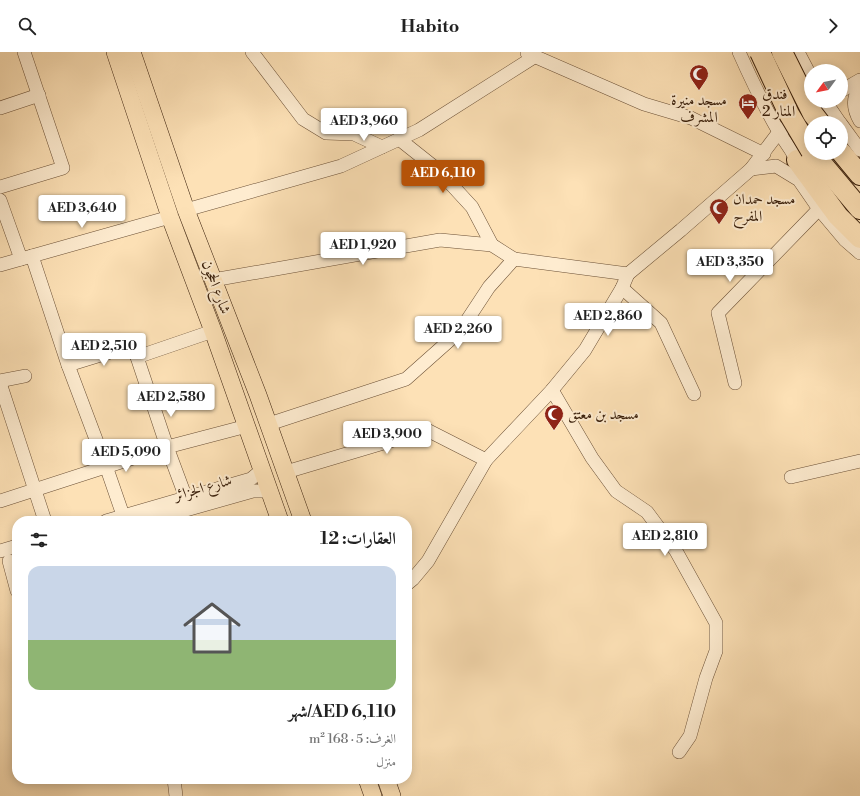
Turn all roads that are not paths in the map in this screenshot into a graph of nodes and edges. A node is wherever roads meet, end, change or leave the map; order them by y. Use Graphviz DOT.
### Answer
graph roads {
  1 [pos="24,52"];
  2 [pos="115,52"];
  3 [pos="132,52"];
  4 [pos="252,52"];
  5 [pos="739,52"];
  6 [pos="760,52"];
  7 [pos="782,52"];
  8 [pos="798,52"];
  9 [pos="529,54"];
  10 [pos="804,64"];
  11 [pos="860,80"];
  12 [pos="848,87"];
  13 [pos="860,87"];
  14 [pos="39,95"];
  15 [pos="0,108"];
  16 [pos="814,108"];
  17 [pos="814,116"];
  18 [pos="860,120"];
  19 [pos="779,132"];
  20 [pos="848,134"];
  21 [pos="399,139"];
  22 [pos="382,147"];
  23 [pos="804,148"];
  24 [pos="860,150"];
  25 [pos="804,153"];
  26 [pos="764,154"];
  27 [pos="805,160"];
  28 [pos="810,160"];
  29 [pos="812,160"];
  30 [pos="848,160"];
  31 [pos="751,169"];
  32 [pos="860,175"];
  33 [pos="799,180"];
  34 [pos="0,187"];
  35 [pos="0,200"];
  36 [pos="819,209"];
  37 [pos="860,209"];
  38 [pos="186,210"];
  39 [pos="170,217"];
  40 [pos="860,238"];
  41 [pos="492,245"];
  42 [pos="860,253"];
  43 [pos="27,257"];
  44 [pos="514,259"];
  45 [pos="0,265"];
  46 [pos="628,274"];
  47 [pos="213,280"];
  48 [pos="622,288"];
  49 [pos="213,331"];
  50 [pos="137,357"];
  51 [pos="68,365"];
  52 [pos="24,376"];
  53 [pos="0,382"];
  54 [pos="734,383"];
  55 [pos="552,390"];
  56 [pos="694,394"];
  57 [pos="269,424"];
  58 [pos="247,426"];
  59 [pos="167,447"];
  60 [pos="486,460"];
  61 [pos="860,461"];
  62 [pos="106,466"];
  63 [pos="262,470"];
  64 [pos="286,472"];
  65 [pos="791,477"];
  66 [pos="34,490"];
  67 [pos="269,493"];
  68 [pos="186,498"];
  69 [pos="0,501"];
  70 [pos="43,516"];
  71 [pos="123,516"];
  72 [pos="133,516"];
  73 [pos="164,516"];
  74 [pos="278,516"];
  75 [pos="301,516"];
  76 [pos="7,558"];
  77 [pos="12,574"];
  78 [pos="412,580"];
  79 [pos="679,752"];
  80 [pos="175,784"];
  81 [pos="369,784"];
  82 [pos="388,784"];
  83 [pos="176,796"];
  84 [pos="373,796"];
  85 [pos="392,796"];
  1 -- 14 [label="street"];
  2 -- 39 [label="main road, شارع الحجون"];
  3 -- 38 [label="main road, شارع الحجون"];
  4 -- 22 [label="street"];
  5 -- 19 [label="street"];
  6 -- 23 [label="highway, bridge"];
  7 -- 17 [label="highway, bridge"];
  8 -- 10 [label="street"];
  9 -- 21 [label="street"];
  9 -- 26 [label="street"];
  11 -- 12 [label="street"];
  13 -- 18 [label="street"];
  14 -- 15 [label="street"];
  14 -- 34 [label="street"];
  16 -- 19 [label="street"];
  19 -- 25 [label="street"];
  19 -- 26 [label="street"];
  20 -- 24 [label="street"];
  21 -- 22 [label="street"];
  21 -- 41 [label="street"];
  22 -- 38 [label="street"];
  26 -- 31 [label="street"];
  27 -- 33 [label="street"];
  28 -- 40 [label="highway"];
  29 -- 37 [label="highway"];
  30 -- 32 [label="highway"];
  31 -- 33 [label="street"];
  31 -- 46 [label="street"];
  33 -- 36 [label="street"];
  35 -- 43 [label="street"];
  36 -- 42 [label="street"];
  36 -- 54 [label="street"];
  38 -- 47 [label="main road, شارع الحجون"];
  39 -- 43 [label="street"];
  39 -- 49 [label="main road, شارع الحجون"];
  41 -- 44 [label="street"];
  41 -- 47 [label="street"];
  43 -- 45 [label="street"];
  43 -- 51 [label="street"];
  44 -- 46 [label="street"];
  44 -- 57 [label="street"];
  46 -- 48 [label="street"];
  47 -- 57 [label="main road, شارع الحجون"];
  48 -- 55 [label="street"];
  48 -- 56 [label="street"];
  49 -- 50 [label="street"];
  49 -- 58 [label="main road, شارع الحجون"];
  50 -- 51 [label="street"];
  50 -- 59 [label="street"];
  51 -- 62 [label="street"];
  52 -- 53 [label="street"];
  53 -- 66 [label="street"];
  55 -- 60 [label="street"];
  55 -- 79 [label="street"];
  57 -- 64 [label="main road, شارع الحجون"];
  58 -- 59 [label="street"];
  58 -- 63 [label="main road, شارع الحجون"];
  59 -- 62 [label="street"];
  59 -- 68 [label="street"];
  60 -- 64 [label="street"];
  60 -- 78 [label="street"];
  61 -- 65 [label="street"];
  62 -- 66 [label="street"];
  62 -- 71 [label="street"];
  63 -- 67 [label="main road, شارع الحجون"];
  63 -- 68 [label="street, شارع الجزائر"];
  64 -- 75 [label="main road, شارع الحجون"];
  66 -- 69 [label="street"];
  66 -- 70 [label="street"];
  67 -- 73 [label="street, شارع الجزائر"];
  67 -- 74 [label="main road, شارع الحجون"];
  68 -- 72 [label="street, شارع الجزائر"];
  76 -- 77 [label="street"];
  80 -- 83 [label="street"];
  81 -- 84 [label="main road"];
  82 -- 85 [label="main road"];
}
